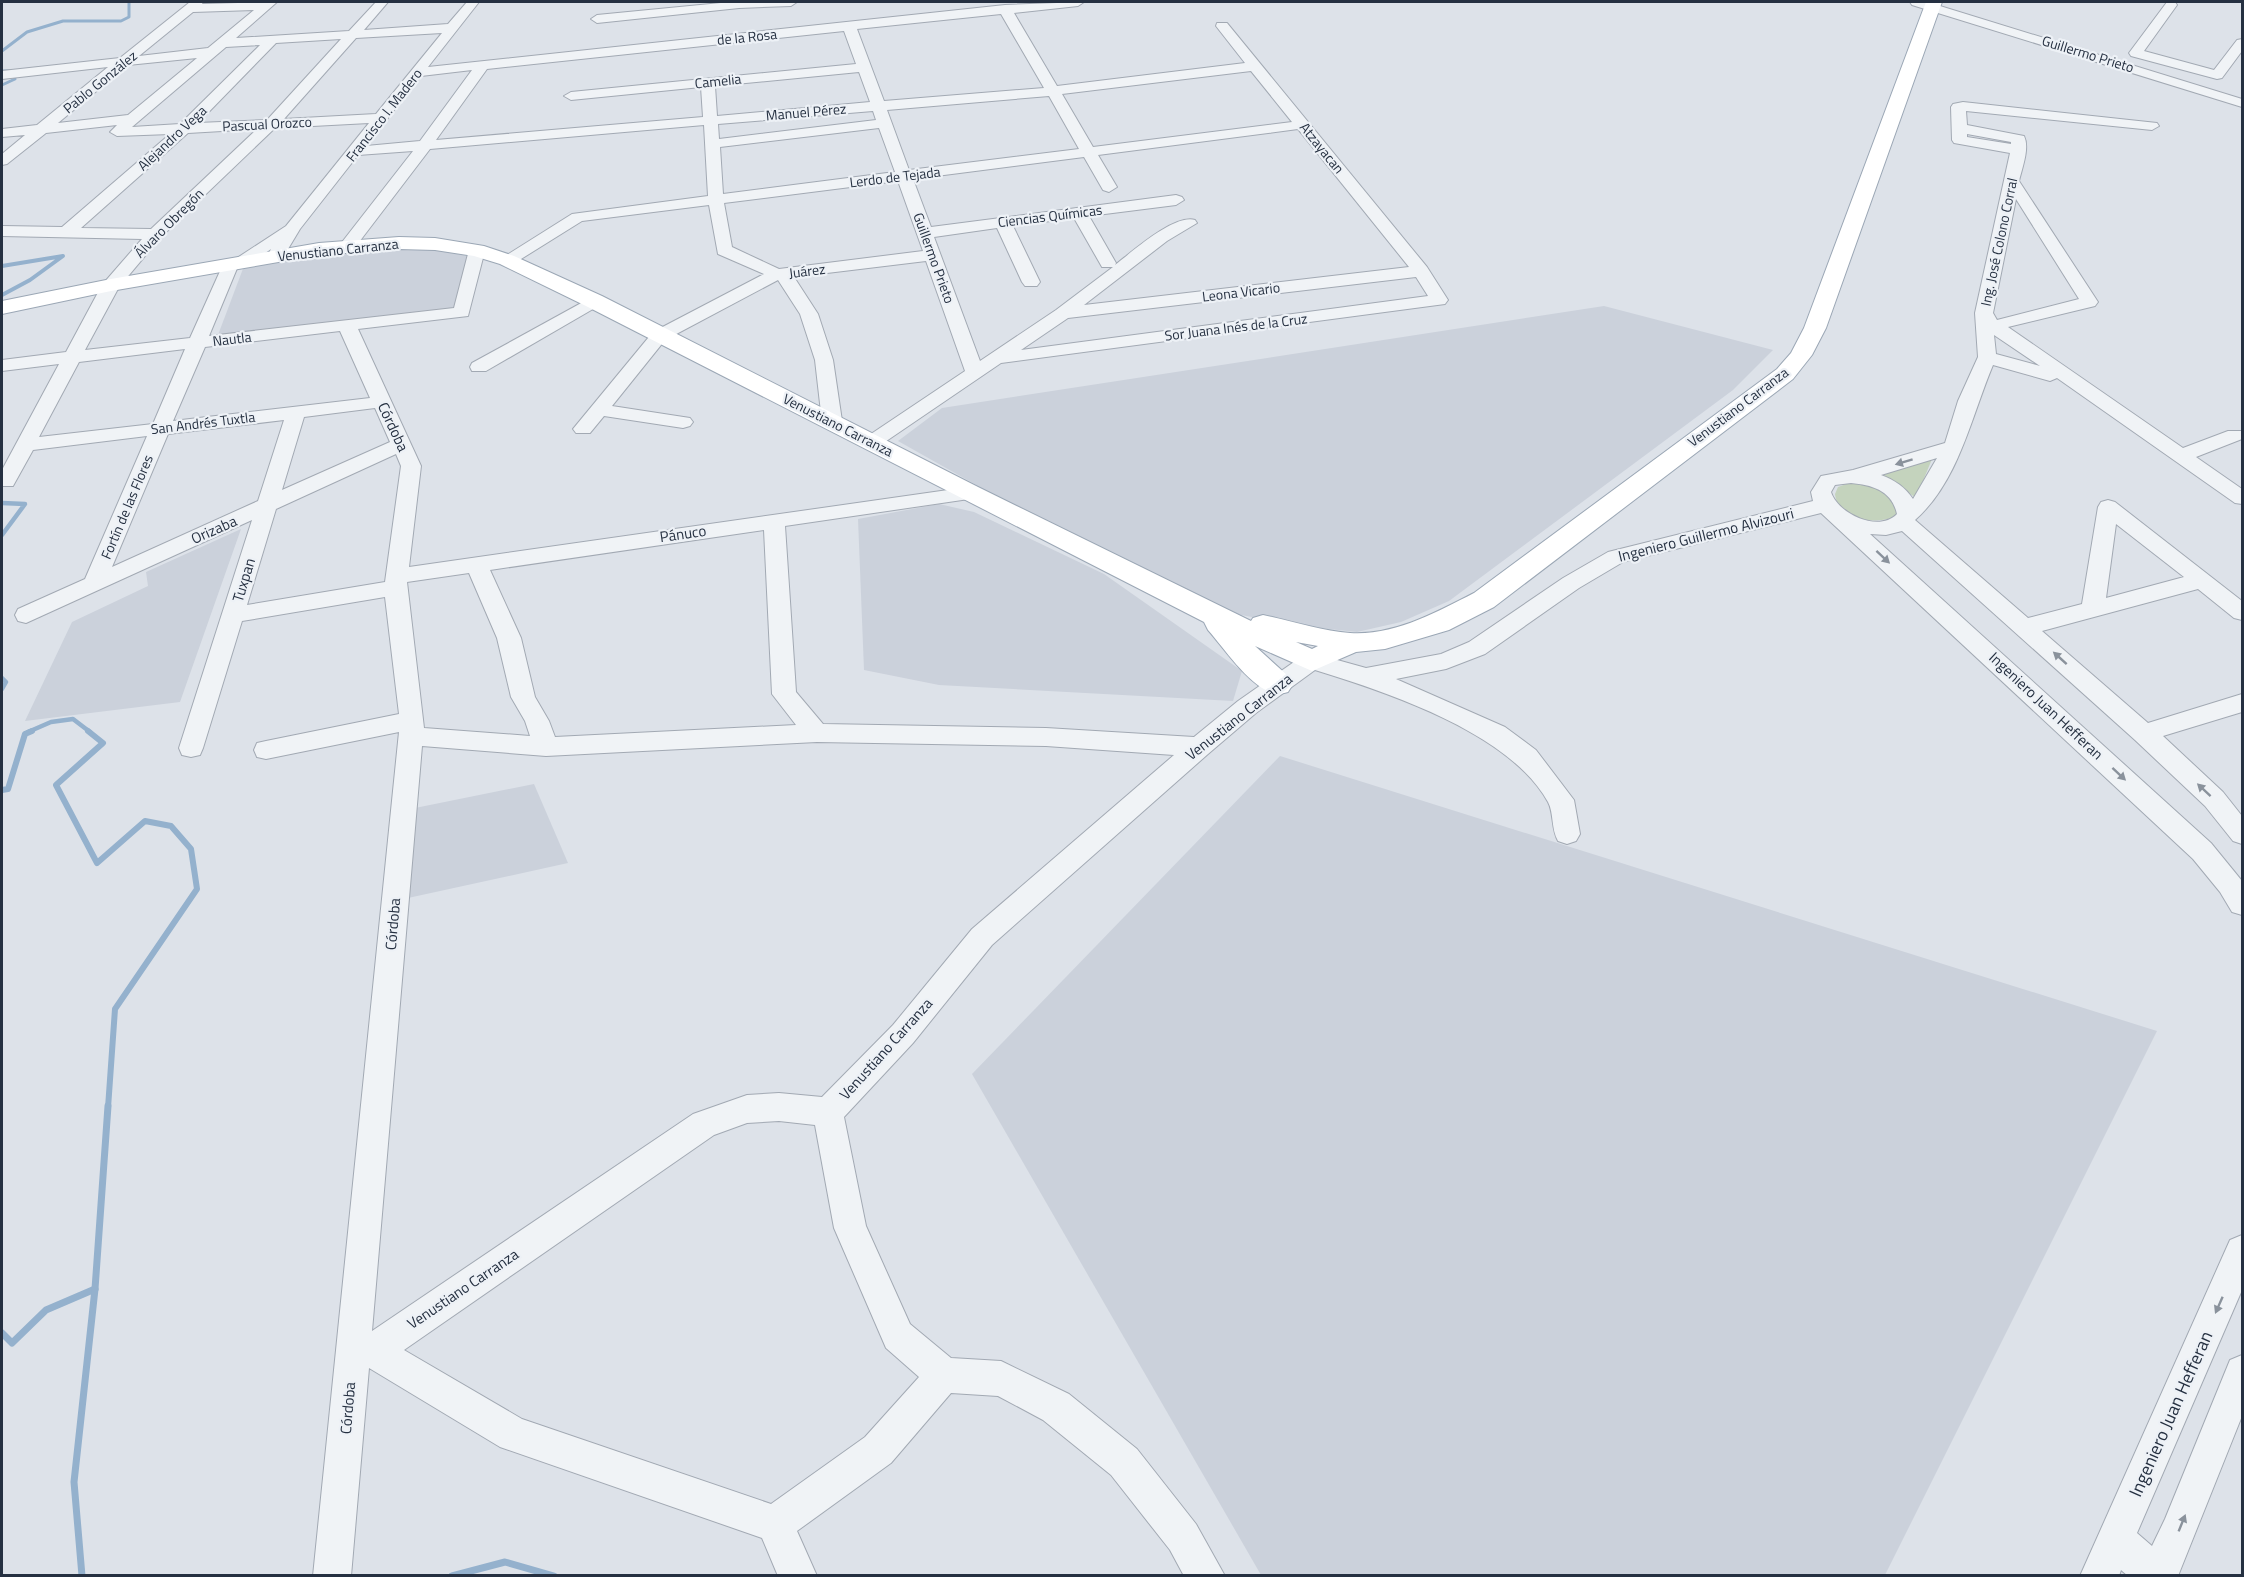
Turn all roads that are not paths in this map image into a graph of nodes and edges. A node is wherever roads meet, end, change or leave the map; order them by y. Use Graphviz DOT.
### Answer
graph roads {
  1 [pos="382,2"];
  2 [pos="473,2"];
  3 [pos="595,2"];
  4 [pos="790,2"];
  5 [pos="1071,2"];
  6 [pos="1078,2"];
  7 [pos="1927,3"];
  8 [pos="268,4"];
  9 [pos="193,5"];
  10 [pos="2171,5"];
  11 [pos="1005,9"];
  12 [pos="849,26"];
  13 [pos="1222,26"];
  14 [pos="452,28"];
  15 [pos="351,34"];
  16 [pos="598,36"];
  17 [pos="273,39"];
  18 [pos="223,43"];
  19 [pos="2242,43"];
  20 [pos="211,52"];
  21 [pos="126,61"];
  22 [pos="483,65"];
  23 [pos="2178,65"];
  24 [pos="864,66"];
  25 [pos="1256,66"];
  26 [pos="417,72"];
  27 [pos="2,75"];
  28 [pos="2164,77"];
  29 [pos="708,82"];
  30 [pos="1053,91"];
  31 [pos="571,96"];
  32 [pos="2242,103"];
  33 [pos="878,106"];
  34 [pos="381,118"];
  35 [pos="131,119"];
  36 [pos="709,120"];
  37 [pos="885,123"];
  38 [pos="270,124"];
  39 [pos="1294,126"];
  40 [pos="2152,126"];
  41 [pos="42,128"];
  42 [pos="185,129"];
  43 [pos="2,133"];
  44 [pos="711,144"];
  45 [pos="425,145"];
  46 [pos="356,151"];
  47 [pos="1089,152"];
  48 [pos="2,161"];
  49 [pos="904,176"];
  50 [pos="2013,183"];
  51 [pos="1109,187"];
  52 [pos="716,200"];
  53 [pos="1176,200"];
  54 [pos="1079,213"];
  55 [pos="1003,223"];
  56 [pos="1189,223"];
  57 [pos="294,227"];
  58 [pos="2,231"];
  59 [pos="66,232"];
  60 [pos="924,233"];
  61 [pos="155,234"];
  62 [pos="347,246"];
  63 [pos="477,250"];
  64 [pos="276,255"];
  65 [pos="933,255"];
  66 [pos="507,260"];
  67 [pos="236,263"];
  68 [pos="1108,263"];
  69 [pos="1421,271"];
  70 [pos="780,274"];
  71 [pos="1031,282"];
  72 [pos="111,285"];
  73 [pos="594,301"];
  74 [pos="2,308"];
  75 [pos="1062,314"];
  76 [pos="1988,322"];
  77 [pos="347,326"];
  78 [pos="659,336"];
  79 [pos="197,343"];
  80 [pos="1987,357"];
  81 [pos="72,358"];
  82 [pos="999,358"];
  83 [pos="2,365"];
  84 [pos="479,367"];
  85 [pos="976,374"];
  86 [pos="2069,380"];
  87 [pos="381,402"];
  88 [pos="600,410"];
  89 [pos="296,412"];
  90 [pos="683,422"];
  91 [pos="832,422"];
  92 [pos="161,428"];
  93 [pos="583,429"];
  94 [pos="2235,435"];
  95 [pos="872,442"];
  96 [pos="25,444"];
  97 [pos="401,444"];
  98 [pos="1954,447"];
  99 [pos="2180,456"];
  100 [pos="1853,476"];
  101 [pos="6,481"];
  102 [pos="969,493"];
  103 [pos="2127,494"];
  104 [pos="2242,498"];
  105 [pos="267,506"];
  106 [pos="2108,507"];
  107 [pos="1833,511"];
  108 [pos="1906,518"];
  109 [pos="774,521"];
  110 [pos="476,564"];
  111 [pos="2202,580"];
  112 [pos="396,582"];
  113 [pos="94,584"];
  114 [pos="2093,608"];
  115 [pos="2242,612"];
  116 [pos="1209,614"];
  117 [pos="26,615"];
  118 [pos="233,615"];
  119 [pos="2026,627"];
  120 [pos="1351,643"];
  121 [pos="1312,661"];
  122 [pos="1366,677"];
  123 [pos="1278,684"];
  124 [pos="2242,703"];
  125 [pos="411,728"];
  126 [pos="817,733"];
  127 [pos="2144,734"];
  128 [pos="546,747"];
  129 [pos="1199,747"];
  130 [pos="191,748"];
  131 [pos="266,750"];
  132 [pos="1567,834"];
  133 [pos="2242,834"];
  134 [pos="2242,904"];
  135 [pos="828,1112"];
  136 [pos="2242,1252"];
  137 [pos="363,1351"];
  138 [pos="2242,1372"];
  139 [pos="944,1375"];
  140 [pos="775,1524"];
  141 [pos="2115,1540"];
  142 [pos="2158,1574"];
  143 [pos="332,1575"];
  144 [pos="798,1575"];
  145 [pos="1206,1575"];
  146 [pos="2100,1575"];
  1 -- 15 [label="street, Álvaro Obregón"];
  2 -- 14 [label="street, Francisco I. Madero"];
  3 -- 16 [label="street"];
  4 -- 16 [label="street"];
  5 -- 6 [label="street, de la Rosa"];
  5 -- 11 [label="street, de la Rosa"];
  7 -- 28 [label="street, Guillermo Prieto"];
  7 -- 120 [label="main road, Venustiano Carranza"];
  8 -- 9 [label="street"];
  8 -- 18 [label="street"];
  9 -- 21 [label="street, Pablo González"];
  10 -- 23 [label="street"];
  11 -- 12 [label="street, de la Rosa"];
  11 -- 30 [label="street"];
  12 -- 16 [label="street, de la Rosa"];
  12 -- 24 [label="street, Guillermo Prieto"];
  13 -- 25 [label="street, Atzayacan"];
  14 -- 15 [label="street"];
  14 -- 26 [label="street, Francisco I. Madero"];
  15 -- 17 [label="street"];
  15 -- 38 [label="street, Álvaro Obregón"];
  16 -- 22 [label="street, de la Rosa"];
  17 -- 18 [label="street"];
  17 -- 42 [label="street, Alejandro Vega"];
  18 -- 20 [label="street"];
  19 -- 23 [label="street"];
  20 -- 21 [label="street"];
  20 -- 35 [label="street"];
  21 -- 27 [label="street"];
  21 -- 41 [label="street, Pablo González"];
  22 -- 26 [label="street, de la Rosa"];
  22 -- 45 [label="street"];
  23 -- 28 [label="street"];
  24 -- 29 [label="street, Camelia"];
  24 -- 33 [label="street, Guillermo Prieto"];
  25 -- 30 [label="street, Manuel Pérez"];
  25 -- 69 [label="street, Atzayacan"];
  26 -- 34 [label="street, Francisco I. Madero"];
  28 -- 32 [label="street, Guillermo Prieto"];
  29 -- 31 [label="street, Camelia"];
  29 -- 36 [label="street"];
  30 -- 33 [label="street, Manuel Pérez"];
  30 -- 47 [label="street"];
  33 -- 36 [label="street, Manuel Pérez"];
  33 -- 37 [label="street, Guillermo Prieto"];
  34 -- 38 [label="street, Pascual Orozco"];
  34 -- 46 [label="street, Francisco I. Madero"];
  35 -- 41 [label="street"];
  35 -- 42 [label="street, Pascual Orozco"];
  36 -- 44 [label="street"];
  36 -- 45 [label="street, Manuel Pérez"];
  37 -- 44 [label="street"];
  37 -- 49 [label="street, Guillermo Prieto"];
  38 -- 42 [label="street, Pascual Orozco"];
  38 -- 61 [label="street, Álvaro Obregón"];
  39 -- 47 [label="street, Lerdo de Tejada"];
  40 -- 50 [label="street, Ing. José Colono Corral"];
  41 -- 43 [label="street"];
  41 -- 48 [label="street, Pablo González"];
  42 -- 59 [label="street, Alejandro Vega"];
  44 -- 52 [label="street"];
  45 -- 46 [label="street, Manuel Pérez"];
  45 -- 62 [label="street"];
  46 -- 57 [label="street, Francisco I. Madero"];
  47 -- 49 [label="street, Lerdo de Tejada"];
  47 -- 51 [label="street"];
  49 -- 52 [label="street, Lerdo de Tejada"];
  49 -- 60 [label="street, Guillermo Prieto"];
  50 -- 76 [label="street, Ing. José Colono Corral"];
  50 -- 76 [label="street"];
  52 -- 66 [label="street, Lerdo de Tejada"];
  52 -- 70 [label="street"];
  53 -- 54 [label="street, Ciencias Químicas"];
  54 -- 55 [label="street, Ciencias Químicas"];
  54 -- 68 [label="street"];
  55 -- 60 [label="street, Ciencias Químicas"];
  55 -- 71 [label="street"];
  56 -- 75 [label="street"];
  57 -- 64 [label="street, Francisco I. Madero"];
  57 -- 67 [label="street, Francisco I. Madero"];
  58 -- 59 [label="street"];
  59 -- 61 [label="street"];
  60 -- 65 [label="street, Guillermo Prieto"];
  61 -- 72 [label="street, Álvaro Obregón"];
  62 -- 63 [label="main road, Venustiano Carranza"];
  62 -- 64 [label="main road, Venustiano Carranza"];
  63 -- 66 [label="main road, Venustiano Carranza"];
  63 -- 77 [label="street, Nautla"];
  64 -- 67 [label="main road, Venustiano Carranza"];
  65 -- 70 [label="street, Juárez"];
  65 -- 85 [label="street, Guillermo Prieto"];
  66 -- 73 [label="main road, Venustiano Carranza"];
  67 -- 72 [label="main road, Venustiano Carranza"];
  67 -- 79 [label="street, Fortín de las Flores"];
  69 -- 75 [label="street, Leona Vicario"];
  69 -- 82 [label="street, Sor Juana Inés de la Cruz"];
  70 -- 78 [label="street, Juárez"];
  70 -- 91 [label="street"];
  72 -- 74 [label="main road, Venustiano Carranza"];
  72 -- 81 [label="street, Álvaro Obregón"];
  73 -- 78 [label="main road, Venustiano Carranza"];
  73 -- 84 [label="street"];
  75 -- 82 [label="street"];
  76 -- 80 [label="street, Ing. José Colono Corral"];
  76 -- 86 [label="street"];
  77 -- 79 [label="street, Nautla"];
  77 -- 87 [label="street, Córdoba"];
  78 -- 88 [label="street"];
  78 -- 91 [label="main road, Venustiano Carranza"];
  79 -- 81 [label="street, Nautla"];
  79 -- 92 [label="street, Fortín de las Flores"];
  80 -- 86 [label="street"];
  80 -- 98 [label="street, Ing. José Colono Corral"];
  81 -- 83 [label="street, Nautla"];
  81 -- 96 [label="street, Álvaro Obregón"];
  82 -- 85 [label="street"];
  85 -- 95 [label="street"];
  86 -- 99 [label="street"];
  87 -- 89 [label="street, San Andrés Tuxtla"];
  87 -- 97 [label="street, Córdoba"];
  88 -- 90 [label="street"];
  88 -- 93 [label="street"];
  89 -- 92 [label="street, San Andrés Tuxtla"];
  89 -- 105 [label="street, Tuxpan"];
  91 -- 95 [label="main road, Venustiano Carranza"];
  92 -- 96 [label="street, San Andrés Tuxtla"];
  92 -- 113 [label="street, Fortín de las Flores"];
  94 -- 99 [label="street"];
  95 -- 102 [label="main road, Venustiano Carranza"];
  96 -- 101 [label="street, Álvaro Obregón"];
  97 -- 105 [label="street, Orizaba"];
  97 -- 112 [label="street, Córdoba"];
  98 -- 100 [label="street, one-way"];
  98 -- 108 [label="street, Ing. José Colono Corral"];
  99 -- 104 [label="street"];
  100 -- 107 [label="street"];
  100 -- 108 [label="street"];
  102 -- 109 [label="street, Pánuco"];
  102 -- 116 [label="main road, Venustiano Carranza"];
  103 -- 106 [label="street"];
  105 -- 113 [label="street, Orizaba"];
  105 -- 118 [label="street, Tuxpan"];
  106 -- 111 [label="street"];
  106 -- 114 [label="street"];
  107 -- 108 [label="street"];
  107 -- 122 [label="street, Ingeniero Guillermo Alvizouri"];
  107 -- 134 [label="street, Ingeniero Juan Hefferan, one-way"];
  108 -- 119 [label="street"];
  109 -- 110 [label="street, Pánuco"];
  109 -- 126 [label="street"];
  110 -- 112 [label="street, Pánuco"];
  110 -- 128 [label="street"];
  111 -- 114 [label="street"];
  111 -- 115 [label="street"];
  112 -- 118 [label="street, Pánuco"];
  112 -- 125 [label="street, Córdoba"];
  113 -- 117 [label="street, Orizaba"];
  114 -- 119 [label="street"];
  116 -- 120 [label="main road, Venustiano Carranza"];
  116 -- 121 [label="main road, Venustiano Carranza"];
  116 -- 123 [label="main road"];
  118 -- 130 [label="street, Tuxpan"];
  127 -- 119 [label="street, one-way"];
  120 -- 121 [label="main road, Venustiano Carranza"];
  121 -- 122 [label="street, Ingeniero Guillermo Alvizouri"];
  121 -- 123 [label="street, Venustiano Carranza"];
  122 -- 132 [label="street, Ingeniero Guillermo Alvizouri"];
  123 -- 129 [label="street, Venustiano Carranza"];
  124 -- 127 [label="street"];
  125 -- 128 [label="street"];
  125 -- 131 [label="street"];
  125 -- 137 [label="street, Córdoba"];
  126 -- 128 [label="street"];
  126 -- 129 [label="street"];
  133 -- 127 [label="street, one-way"];
  129 -- 135 [label="street, Venustiano Carranza"];
  135 -- 137 [label="street, Venustiano Carranza"];
  135 -- 139 [label="street"];
  136 -- 141 [label="street, Ingeniero Juan Hefferan, one-way"];
  137 -- 140 [label="street"];
  137 -- 143 [label="street, Córdoba"];
  142 -- 138 [label="street, one-way"];
  139 -- 140 [label="street"];
  139 -- 145 [label="street"];
  140 -- 144 [label="street"];
  141 -- 142 [label="street"];
  141 -- 146 [label="street, Ingeniero Juan Hefferan"];
}
